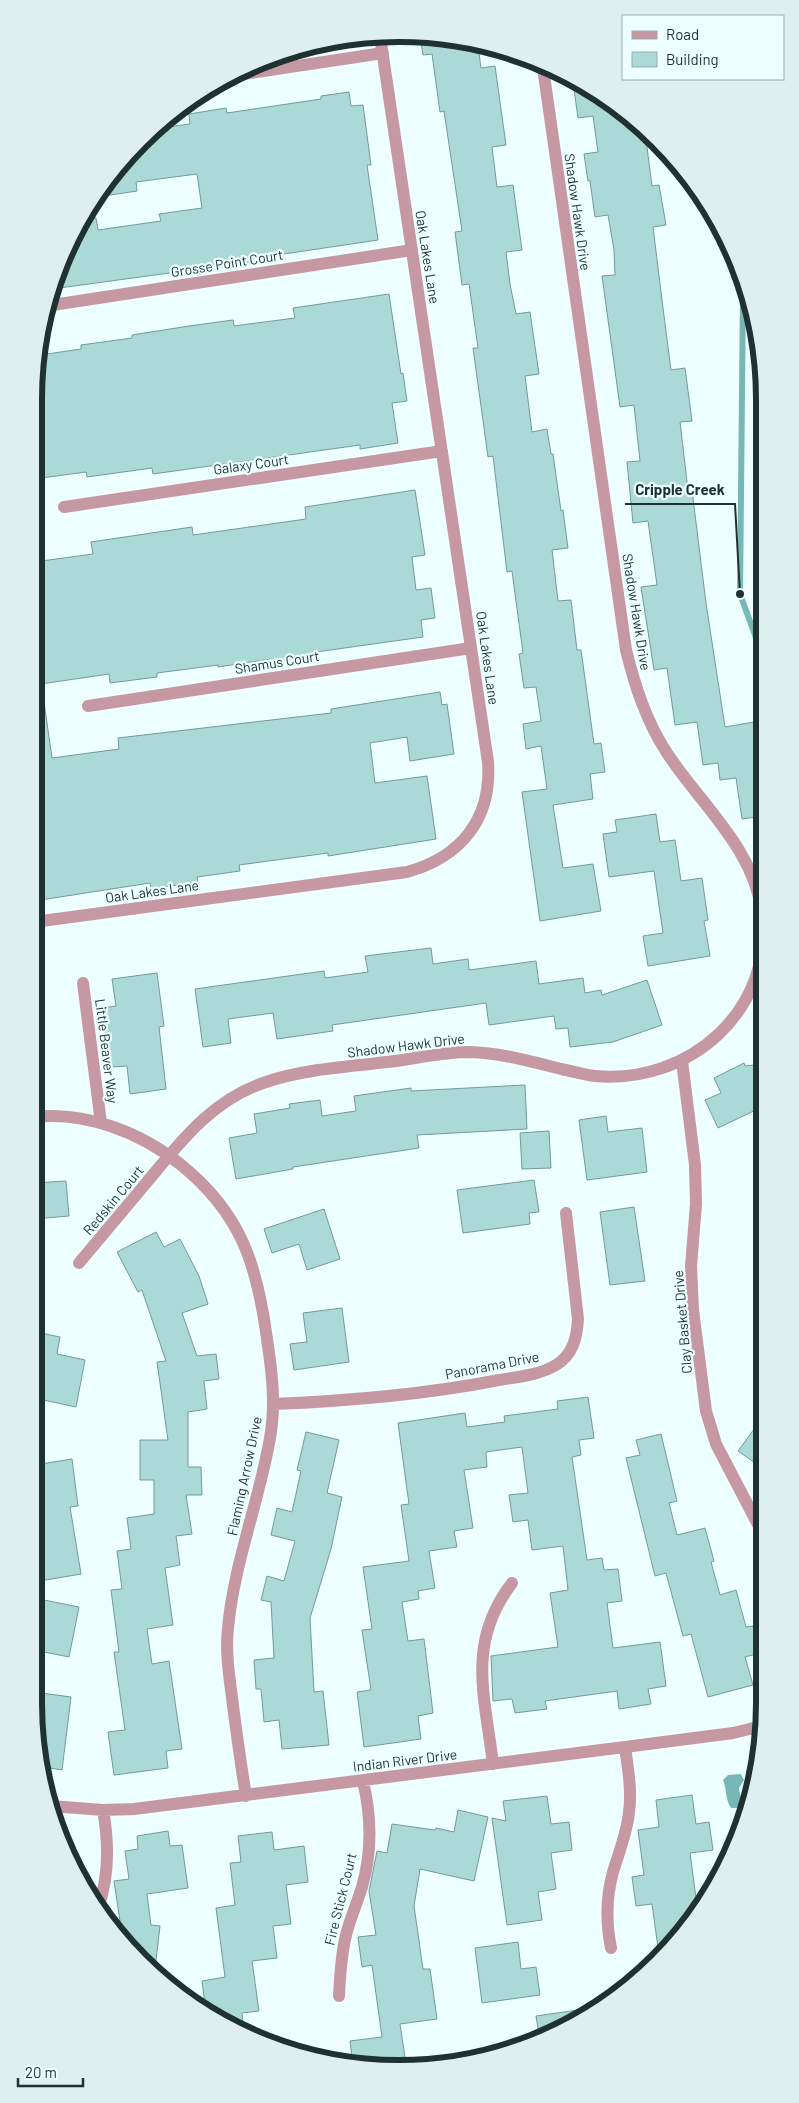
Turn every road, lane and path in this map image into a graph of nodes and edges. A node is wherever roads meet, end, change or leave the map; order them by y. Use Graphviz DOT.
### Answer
graph roads {
  1 [pos="381,43"];
  2 [pos="383,53"];
  3 [pos="259,72"];
  4 [pos="544,73"];
  5 [pos="412,250"];
  6 [pos="56,305"];
  7 [pos="442,451"];
  8 [pos="64,507"];
  9 [pos="471,648"];
  10 [pos="88,706"];
  11 [pos="756,887"];
  12 [pos="42,921"];
  13 [pos="756,974"];
  14 [pos="83,983"];
  15 [pos="682,1061"];
  16 [pos="42,1117"];
  17 [pos="101,1123"];
  18 [pos="169,1155"];
  19 [pos="566,1213"];
  20 [pos="79,1263"];
  21 [pos="273,1404"];
  22 [pos="756,1521"];
  23 [pos="512,1583"];
  24 [pos="756,1727"];
  25 [pos="626,1747"];
  26 [pos="493,1764"];
  27 [pos="363,1781"];
  28 [pos="246,1796"];
  29 [pos="58,1807"];
  30 [pos="103,1810"];
  31 [pos="101,1899"];
  32 [pos="611,1948"];
  33 [pos="339,1996"];
  1 -- 2 [label="street, Oak Lakes Lane"];
  2 -- 3 [label="street"];
  2 -- 5 [label="street, Oak Lakes Lane"];
  4 -- 11 [label="street, Shadow Hawk Drive"];
  5 -- 6 [label="street, Grosse Point Court"];
  5 -- 7 [label="street, Oak Lakes Lane"];
  7 -- 8 [label="street, Galaxy Court"];
  7 -- 9 [label="street, Oak Lakes Lane"];
  9 -- 10 [label="street, Shamus Court"];
  9 -- 12 [label="street, Oak Lakes Lane"];
  13 -- 15 [label="street, Shadow Hawk Drive"];
  14 -- 17 [label="street, Little Beaver Way"];
  15 -- 18 [label="street, Shadow Hawk Drive"];
  15 -- 22 [label="street, Clay Basket Drive"];
  16 -- 17 [label="street, Flaming Arrow Drive"];
  17 -- 18 [label="street, Flaming Arrow Drive"];
  18 -- 20 [label="street, Redskin Court"];
  18 -- 21 [label="street, Flaming Arrow Drive"];
  19 -- 21 [label="street, Panorama Drive"];
  21 -- 28 [label="street, Flaming Arrow Drive"];
  23 -- 26 [label="street"];
  24 -- 25 [label="street, Indian River Drive"];
  25 -- 26 [label="street, Indian River Drive"];
  25 -- 32 [label="street"];
  26 -- 27 [label="street, Indian River Drive"];
  27 -- 28 [label="street, Indian River Drive"];
  27 -- 33 [label="street, Fire Stick Court"];
  28 -- 30 [label="street, Indian River Drive"];
  29 -- 30 [label="street, Indian River Drive"];
  30 -- 31 [label="street"];
}
